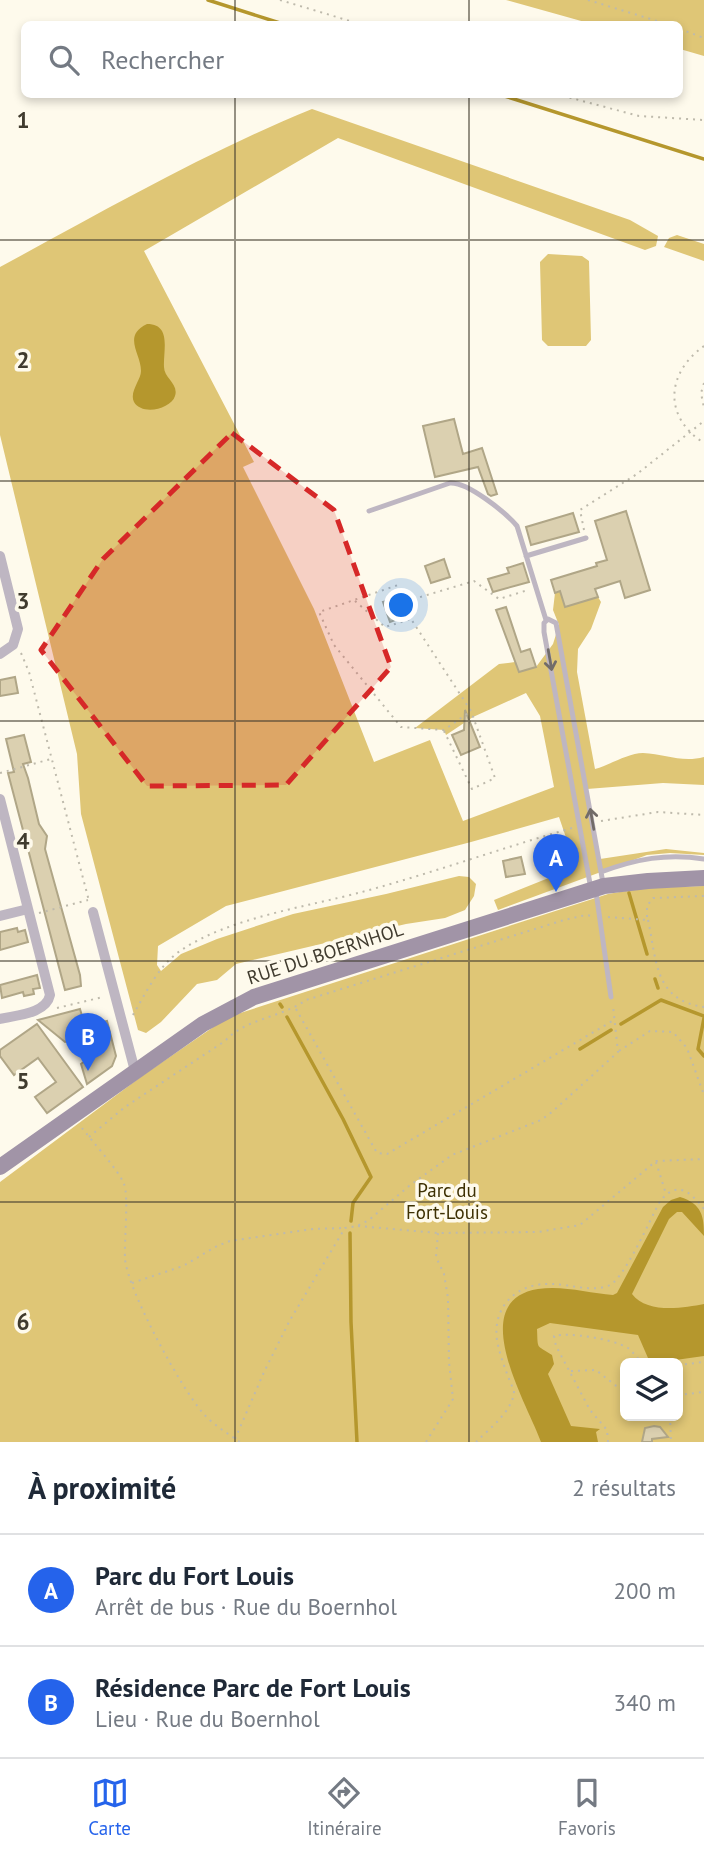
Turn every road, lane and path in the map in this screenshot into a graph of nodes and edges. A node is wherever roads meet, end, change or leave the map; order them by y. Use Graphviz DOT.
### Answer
graph roads {
  1 [pos="280,0"];
  2 [pos="588,0"];
  3 [pos="350,21"];
  4 [pos="657,21"];
  5 [pos="683,30"];
  6 [pos="704,38"];
  7 [pos="571,98"];
  8 [pos="704,120"];
  9 [pos="704,346"];
  10 [pos="704,383"];
  11 [pos="704,408"];
  12 [pos="704,421"];
  13 [pos="689,433"];
  14 [pos="704,443"];
  15 [pos="369,511"];
  16 [pos="586,538"];
  17 [pos="0,556"];
  18 [pos="526,556"];
  19 [pos="535,587"];
  20 [pos="354,601"];
  21 [pos="407,601"];
  22 [pos="411,619"];
  23 [pos="545,620"];
  24 [pos="15,641"];
  25 [pos="0,654"];
  26 [pos="471,710"];
  27 [pos="444,730"];
  28 [pos="51,759"];
  29 [pos="0,773"];
  30 [pos="0,799"];
  31 [pos="704,815"];
  32 [pos="593,822"];
  33 [pos="579,826"];
  34 [pos="704,859"];
  35 [pos="704,878"];
  36 [pos="598,884"];
  37 [pos="704,896"];
  38 [pos="29,912"];
  39 [pos="93,912"];
  40 [pos="0,916"];
  41 [pos="600,917"];
  42 [pos="648,920"];
  43 [pos="114,995"];
  44 [pos="611,997"];
  45 [pos="48,1002"];
  46 [pos="704,1007"];
  47 [pos="296,1008"];
  48 [pos="0,1019"];
  49 [pos="615,1019"];
  50 [pos="124,1031"];
  51 [pos="618,1052"];
  52 [pos="135,1072"];
  53 [pos="704,1095"];
  54 [pos="74,1115"];
  55 [pos="89,1137"];
  56 [pos="704,1159"];
  57 [pos="656,1161"];
  58 [pos="0,1167"];
  59 [pos="667,1194"];
  60 [pos="704,1209"];
  61 [pos="357,1226"];
  62 [pos="345,1228"];
  63 [pos="438,1233"];
  64 [pos="131,1283"];
  65 [pos="636,1358"];
  66 [pos="704,1362"];
  67 [pos="683,1365"];
  68 [pos="569,1371"];
  69 [pos="620,1389"];
  70 [pos="704,1392"];
  71 [pos="683,1394"];
  72 [pos="671,1421"];
  73 [pos="235,1439"];
  74 [pos="240,1442"];
  75 [pos="426,1442"];
  76 [pos="476,1442"];
  77 [pos="608,1442"];
  78 [pos="671,1442"];
  1 -- 3 [label="path"];
  2 -- 4 [label="path"];
  5 -- 6 [label="path"];
  7 -- 8 [label="path"];
  9 -- 13 [label="path"];
  10 -- 11 [label="path"];
  12 -- 13 [label="path"];
  13 -- 14 [label="path"];
  13 -- 16 [label="path"];
  15 -- 18 [label="lane"];
  16 -- 18 [label="lane"];
  17 -- 24 [label="street"];
  18 -- 19 [label="lane"];
  19 -- 21 [label="path"];
  19 -- 23 [label="lane"];
  20 -- 21 [label="path"];
  20 -- 22 [label="path"];
  20 -- 27 [label="path"];
  21 -- 22 [label="path"];
  22 -- 26 [label="path"];
  32 -- 23 [label="lane, one-way"];
  23 -- 33 [label="lane, one-way"];
  24 -- 25 [label="street"];
  24 -- 28 [label="path"];
  26 -- 27 [label="path"];
  26 -- 27 [label="path"];
  28 -- 29 [label="path"];
  28 -- 38 [label="path"];
  30 -- 38 [label="street"];
  31 -- 32 [label="path"];
  32 -- 36 [label="lane"];
  33 -- 36 [label="lane"];
  33 -- 50 [label="path"];
  34 -- 36 [label="lane"];
  35 -- 36 [label="street, RUE DU BOERNHOL"];
  36 -- 41 [label="lane"];
  36 -- 52 [label="street, RUE DU BOERNHOL"];
  37 -- 42 [label="path"];
  38 -- 40 [label="street"];
  38 -- 45 [label="street"];
  39 -- 43 [label="street"];
  41 -- 42 [label="path"];
  41 -- 44 [label="lane"];
  41 -- 47 [label="path"];
  42 -- 46 [label="path"];
  43 -- 45 [label="path"];
  43 -- 50 [label="street"];
  44 -- 49 [label="path"];
  45 -- 48 [label="street"];
  47 -- 49 [label="path"];
  47 -- 55 [label="path"];
  49 -- 51 [label="path"];
  50 -- 52 [label="street"];
  51 -- 53 [label="path"];
  51 -- 61 [label="path"];
  52 -- 54 [label="street, RUE DU BOERNHOL"];
  54 -- 55 [label="path"];
  54 -- 58 [label="street, RUE DU BOERNHOL"];
  55 -- 64 [label="path"];
  56 -- 57 [label="path"];
  57 -- 59 [label="path"];
  57 -- 63 [label="path"];
  59 -- 60 [label="path"];
  59 -- 76 [label="path"];
  61 -- 62 [label="path"];
  61 -- 63 [label="path"];
  62 -- 64 [label="path"];
  62 -- 73 [label="path"];
  63 -- 75 [label="path"];
  64 -- 73 [label="path"];
  65 -- 68 [label="path"];
  66 -- 67 [label="path"];
  68 -- 69 [label="path"];
  68 -- 77 [label="path"];
  70 -- 71 [label="path"];
  72 -- 78 [label="path"];
  73 -- 74 [label="path"];
}
